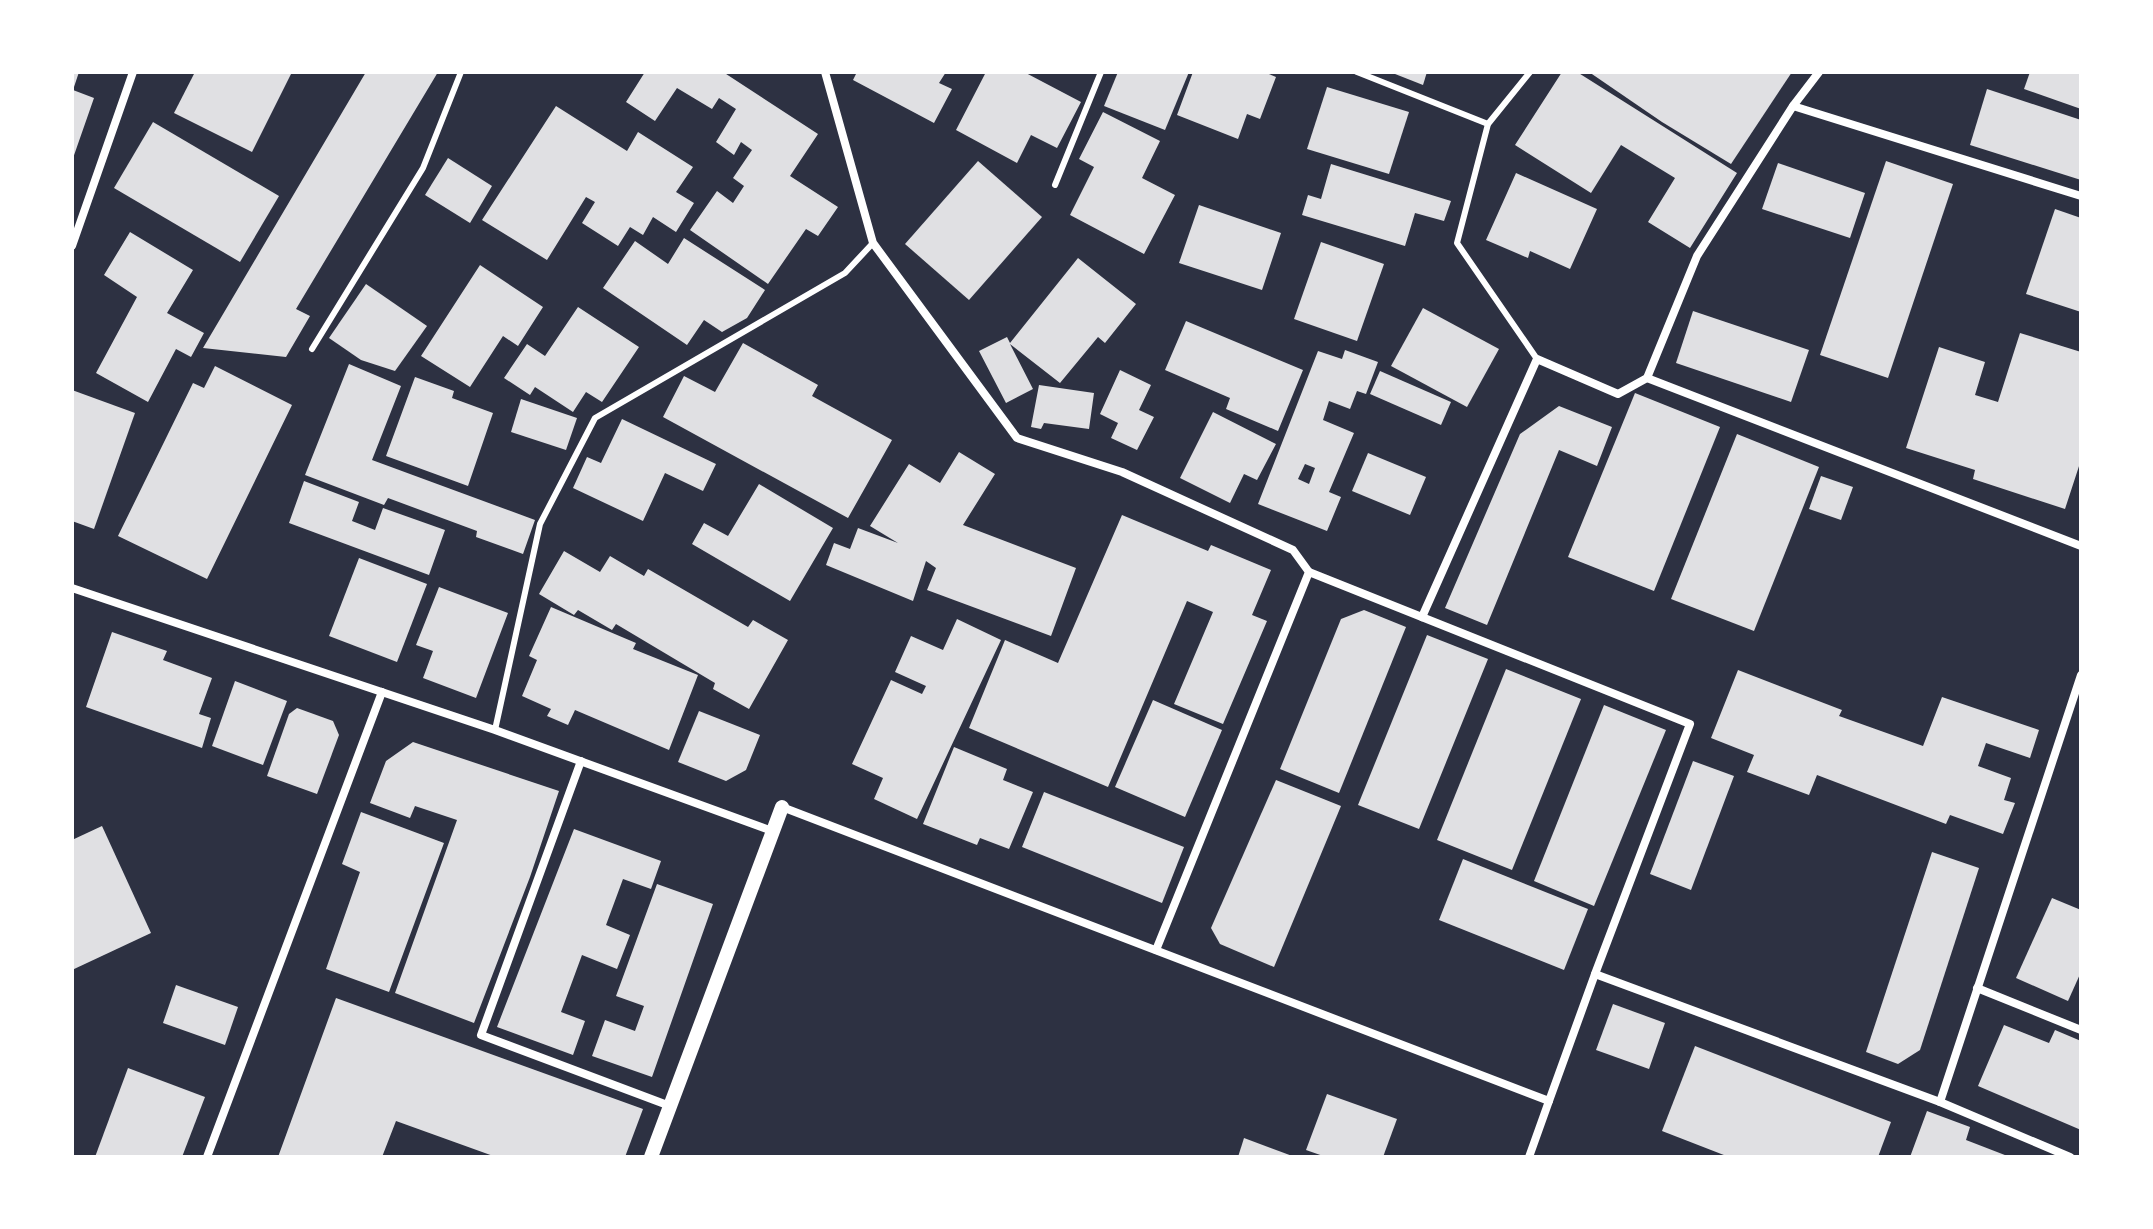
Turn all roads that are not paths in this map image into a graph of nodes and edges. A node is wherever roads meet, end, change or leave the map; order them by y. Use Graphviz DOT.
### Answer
graph roads {
  1 [pos="133,72"];
  2 [pos="461,72"];
  3 [pos="825,72"];
  4 [pos="1101,72"];
  5 [pos="1357,72"];
  6 [pos="1530,72"];
  7 [pos="1819,72"];
  8 [pos="1793,106"];
  9 [pos="1488,124"];
  10 [pos="1055,185"];
  11 [pos="2081,196"];
  12 [pos="873,243"];
  13 [pos="72,246"];
  14 [pos="312,349"];
  15 [pos="1537,359"];
  16 [pos="1647,378"];
  17 [pos="2081,546"];
  18 [pos="1309,572"];
  19 [pos="72,588"];
  20 [pos="1422,617"];
  21 [pos="2081,675"];
  22 [pos="382,692"];
  23 [pos="495,730"];
  24 [pos="581,761"];
  25 [pos="782,807"];
  26 [pos="772,831"];
  27 [pos="1156,950"];
  28 [pos="1595,974"];
  29 [pos="1977,988"];
  30 [pos="2081,1030"];
  31 [pos="1549,1101"];
  32 [pos="1940,1102"];
  33 [pos="670,1106"];
  34 [pos="207,1157"];
  35 [pos="651,1157"];
  36 [pos="1529,1157"];
  37 [pos="2070,1157"];
  1 -- 13 [label="street"];
  2 -- 14 [label="lane"];
  3 -- 12 [label="street"];
  4 -- 10 [label="lane"];
  5 -- 9 [label="lane"];
  6 -- 9 [label="lane"];
  7 -- 8 [label="street"];
  8 -- 11 [label="street"];
  8 -- 16 [label="street"];
  9 -- 15 [label="lane"];
  12 -- 18 [label="street"];
  12 -- 23 [label="lane"];
  15 -- 16 [label="street"];
  15 -- 20 [label="street"];
  16 -- 17 [label="street"];
  18 -- 20 [label="street"];
  18 -- 27 [label="street"];
  19 -- 22 [label="street"];
  20 -- 28 [label="street"];
  21 -- 29 [label="street"];
  22 -- 23 [label="street"];
  22 -- 34 [label="street"];
  23 -- 24 [label="street"];
  24 -- 26 [label="street"];
  24 -- 33 [label="street"];
  25 -- 26 [label="street"];
  25 -- 27 [label="street"];
  26 -- 33 [label="street"];
  27 -- 31 [label="street"];
  28 -- 31 [label="street"];
  28 -- 32 [label="street"];
  29 -- 30 [label="street"];
  29 -- 32 [label="street"];
  31 -- 36 [label="street"];
  32 -- 37 [label="street"];
  33 -- 35 [label="street"];
}
